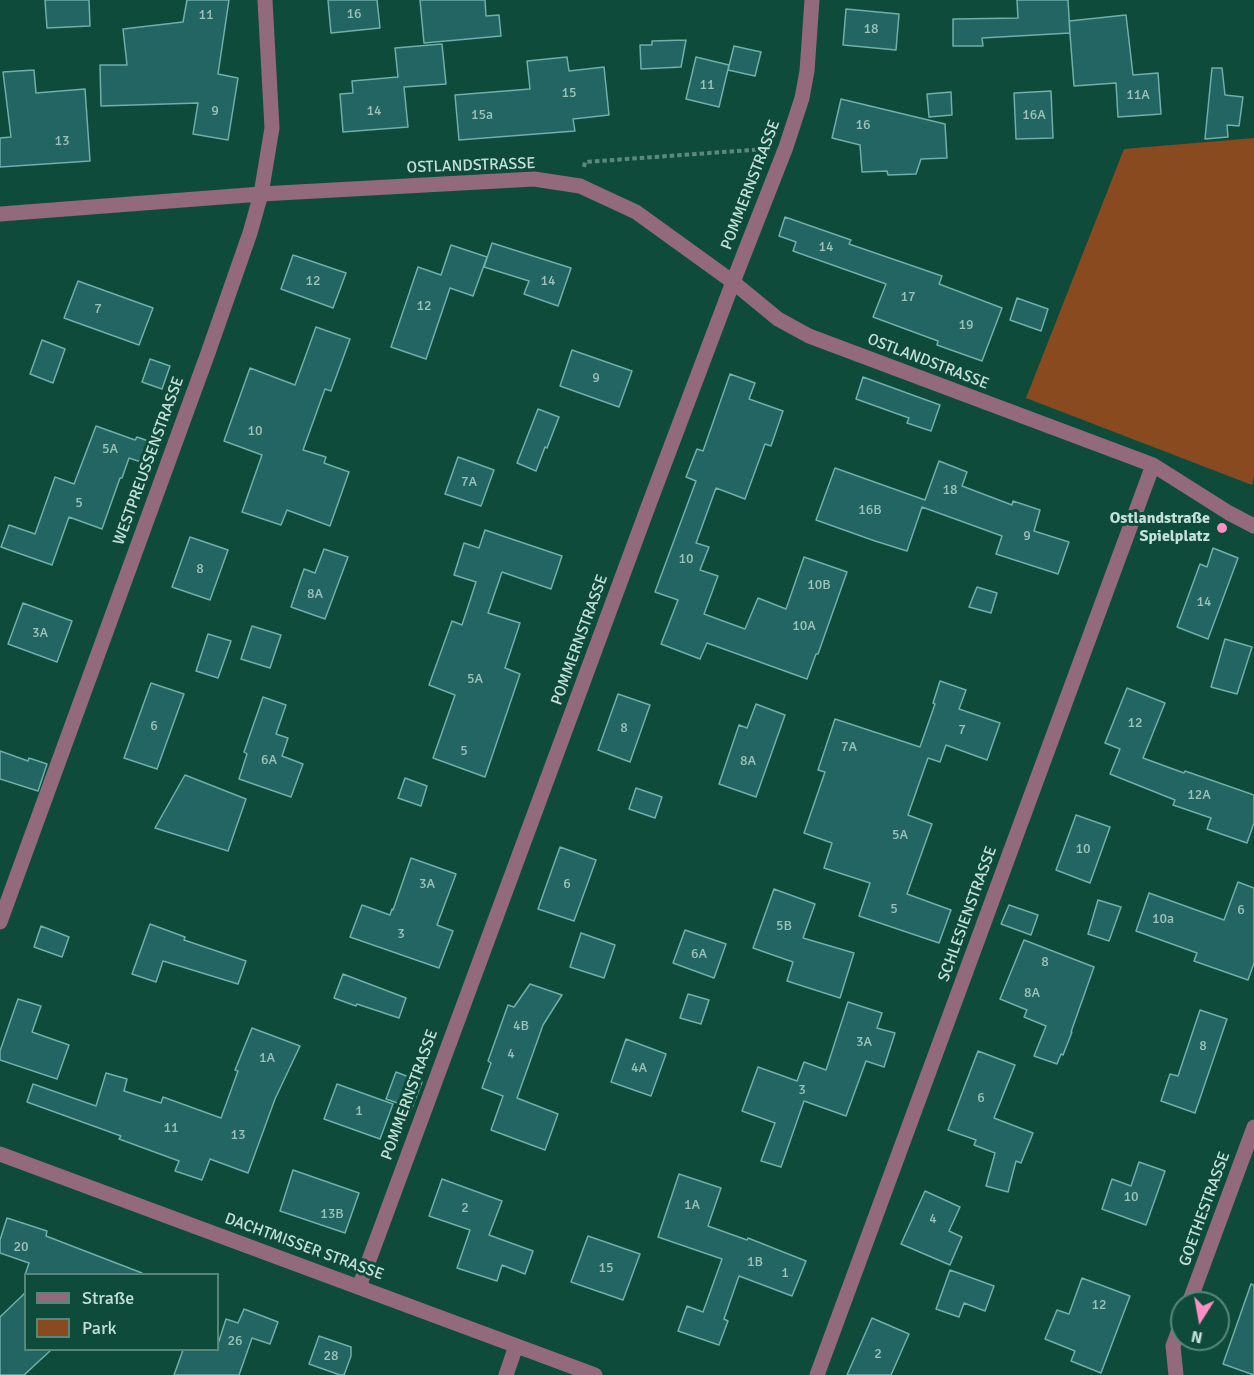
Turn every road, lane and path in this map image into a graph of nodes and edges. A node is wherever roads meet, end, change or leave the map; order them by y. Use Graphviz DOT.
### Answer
graph roads {
  1 [pos="265,0"];
  2 [pos="812,0"];
  3 [pos="786,147"];
  4 [pos="580,186"];
  5 [pos="261,194"];
  6 [pos="0,214"];
  7 [pos="733,282"];
  8 [pos="1153,465"];
  9 [pos="1254,526"];
  10 [pos="0,922"];
  11 [pos="1254,1127"];
  12 [pos="0,1154"];
  13 [pos="359,1287"];
  14 [pos="1193,1291"];
  15 [pos="516,1346"];
  16 [pos="1174,1351"];
  17 [pos="506,1375"];
  18 [pos="595,1375"];
  19 [pos="817,1375"];
  20 [pos="1176,1375"];
  1 -- 5 [label="street, WESTPREUSSENSTRASSE"];
  2 -- 3 [label="street, POMMERNSTRASSE"];
  3 -- 4 [label="path"];
  3 -- 7 [label="street, POMMERNSTRASSE"];
  4 -- 5 [label="street, OSTLANDSTRASSE"];
  4 -- 7 [label="street, OSTLANDSTRASSE"];
  5 -- 6 [label="street, OSTLANDSTRASSE"];
  5 -- 10 [label="street, WESTPREUSSENSTRASSE"];
  7 -- 8 [label="street, OSTLANDSTRASSE"];
  7 -- 13 [label="street, POMMERNSTRASSE"];
  8 -- 9 [label="street, OSTLANDSTRASSE"];
  8 -- 19 [label="street, SCHLESIENSTRASSE"];
  11 -- 14 [label="street, GOETHESTRASSE"];
  12 -- 13 [label="street, DACHTMISSER STRASSE"];
  13 -- 15 [label="street, DACHTMISSER STRASSE"];
  15 -- 17 [label="street"];
  15 -- 18 [label="street, DACHTMISSER STRASSE"];
  16 -- 20 [label="street"];
}
